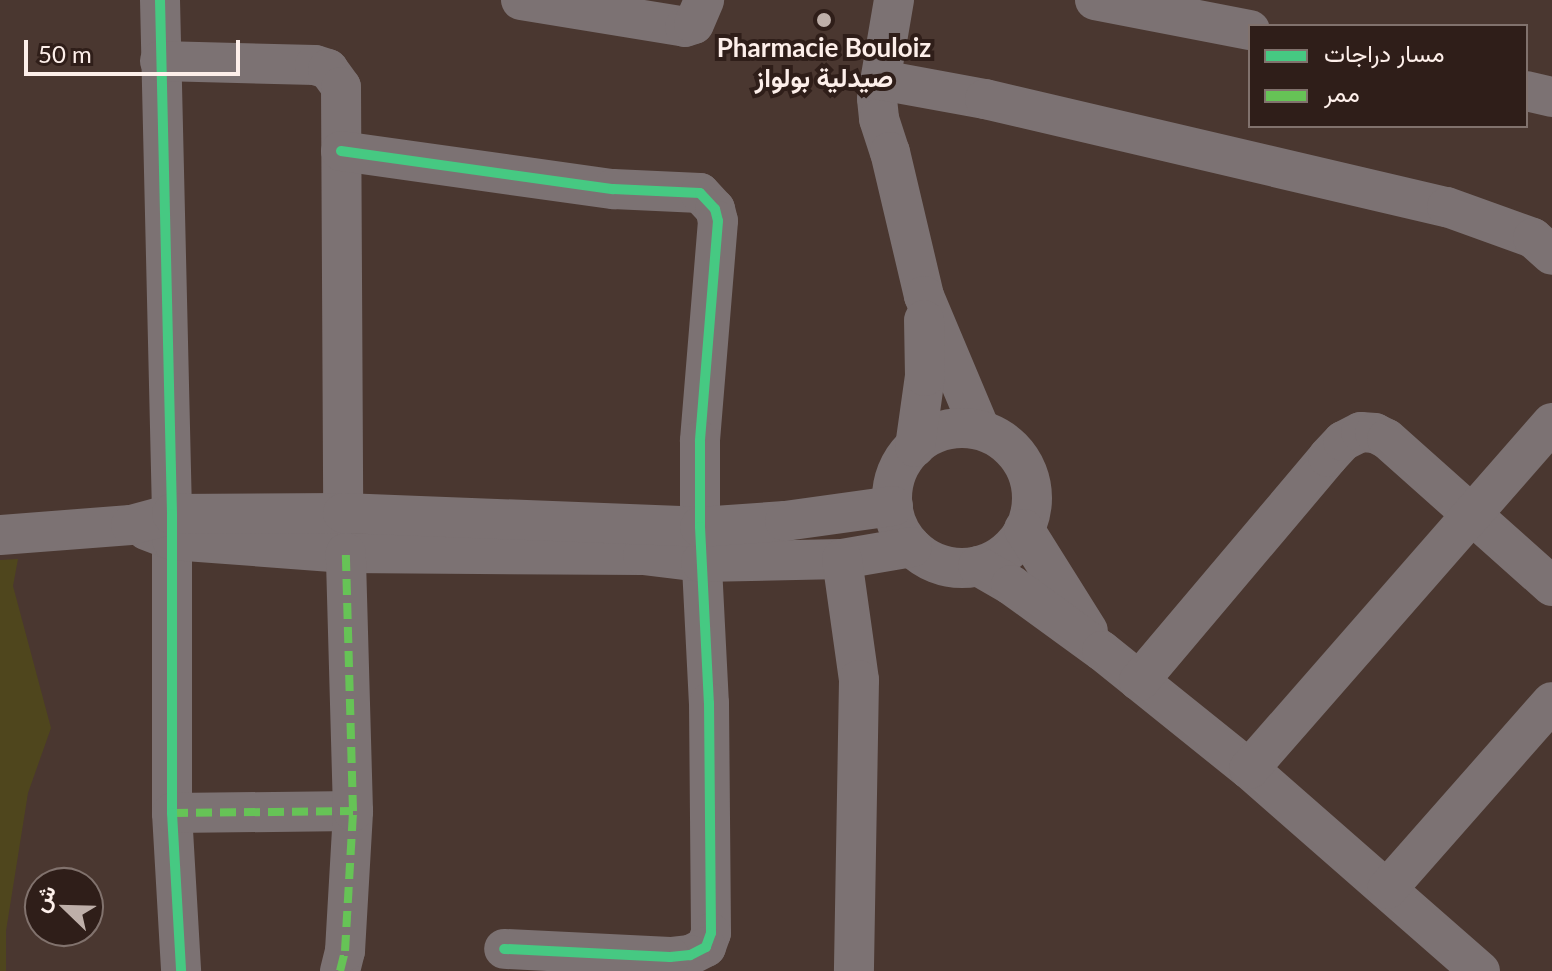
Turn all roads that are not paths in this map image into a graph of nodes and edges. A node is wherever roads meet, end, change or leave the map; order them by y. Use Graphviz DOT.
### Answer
graph roads {
  1 [pos="160,0"];
  2 [pos="521,0"];
  3 [pos="704,0"];
  4 [pos="894,0"];
  5 [pos="1095,0"];
  6 [pos="585,5"];
  7 [pos="1248,30"];
  8 [pos="160,61"];
  9 [pos="881,80"];
  10 [pos="1528,91"];
  11 [pos="1552,97"];
  12 [pos="341,151"];
  13 [pos="1552,255"];
  14 [pos="924,296"];
  15 [pos="1552,423"];
  16 [pos="980,429"];
  17 [pos="915,447"];
  18 [pos="893,506"];
  19 [pos="343,513"];
  20 [pos="1472,514"];
  21 [pos="172,527"];
  22 [pos="1024,529"];
  23 [pos="0,535"];
  24 [pos="700,544"];
  25 [pos="912,547"];
  26 [pos="346,553"];
  27 [pos="842,559"];
  28 [pos="978,566"];
  29 [pos="1552,586"];
  30 [pos="1102,651"];
  31 [pos="1139,681"];
  32 [pos="1552,702"];
  33 [pos="1249,769"];
  34 [pos="353,811"];
  35 [pos="172,813"];
  36 [pos="1387,889"];
  37 [pos="504,949"];
  38 [pos="707,959"];
  39 [pos="181,971"];
  40 [pos="340,971"];
  41 [pos="854,971"];
  42 [pos="1480,971"];
  1 -- 8 [label="street"];
  2 -- 6 [label="street"];
  3 -- 6 [label="street"];
  4 -- 9 [label="street"];
  5 -- 7 [label="street"];
  8 -- 12 [label="street"];
  8 -- 21 [label="street"];
  9 -- 13 [label="street"];
  9 -- 14 [label="street"];
  10 -- 11 [label="street"];
  12 -- 19 [label="street"];
  12 -- 24 [label="street"];
  14 -- 16 [label="street"];
  14 -- 17 [label="street"];
  15 -- 20 [label="street"];
  16 -- 17 [label="street"];
  16 -- 22 [label="street"];
  17 -- 18 [label="street"];
  18 -- 24 [label="street"];
  18 -- 25 [label="street"];
  19 -- 21 [label="street"];
  19 -- 24 [label="street"];
  20 -- 29 [label="street"];
  20 -- 31 [label="street"];
  20 -- 33 [label="street"];
  21 -- 23 [label="street"];
  21 -- 26 [label="street"];
  21 -- 35 [label="street"];
  22 -- 28 [label="street"];
  22 -- 30 [label="street"];
  24 -- 26 [label="street"];
  24 -- 27 [label="street"];
  24 -- 38 [label="street"];
  25 -- 27 [label="street"];
  25 -- 28 [label="street"];
  26 -- 34 [label="street"];
  27 -- 41 [label="street"];
  28 -- 30 [label="street"];
  30 -- 31 [label="street"];
  31 -- 33 [label="street"];
  32 -- 36 [label="street"];
  33 -- 36 [label="street"];
  34 -- 35 [label="street"];
  34 -- 40 [label="street"];
  35 -- 39 [label="street"];
  36 -- 42 [label="street"];
  37 -- 38 [label="street"];
}
